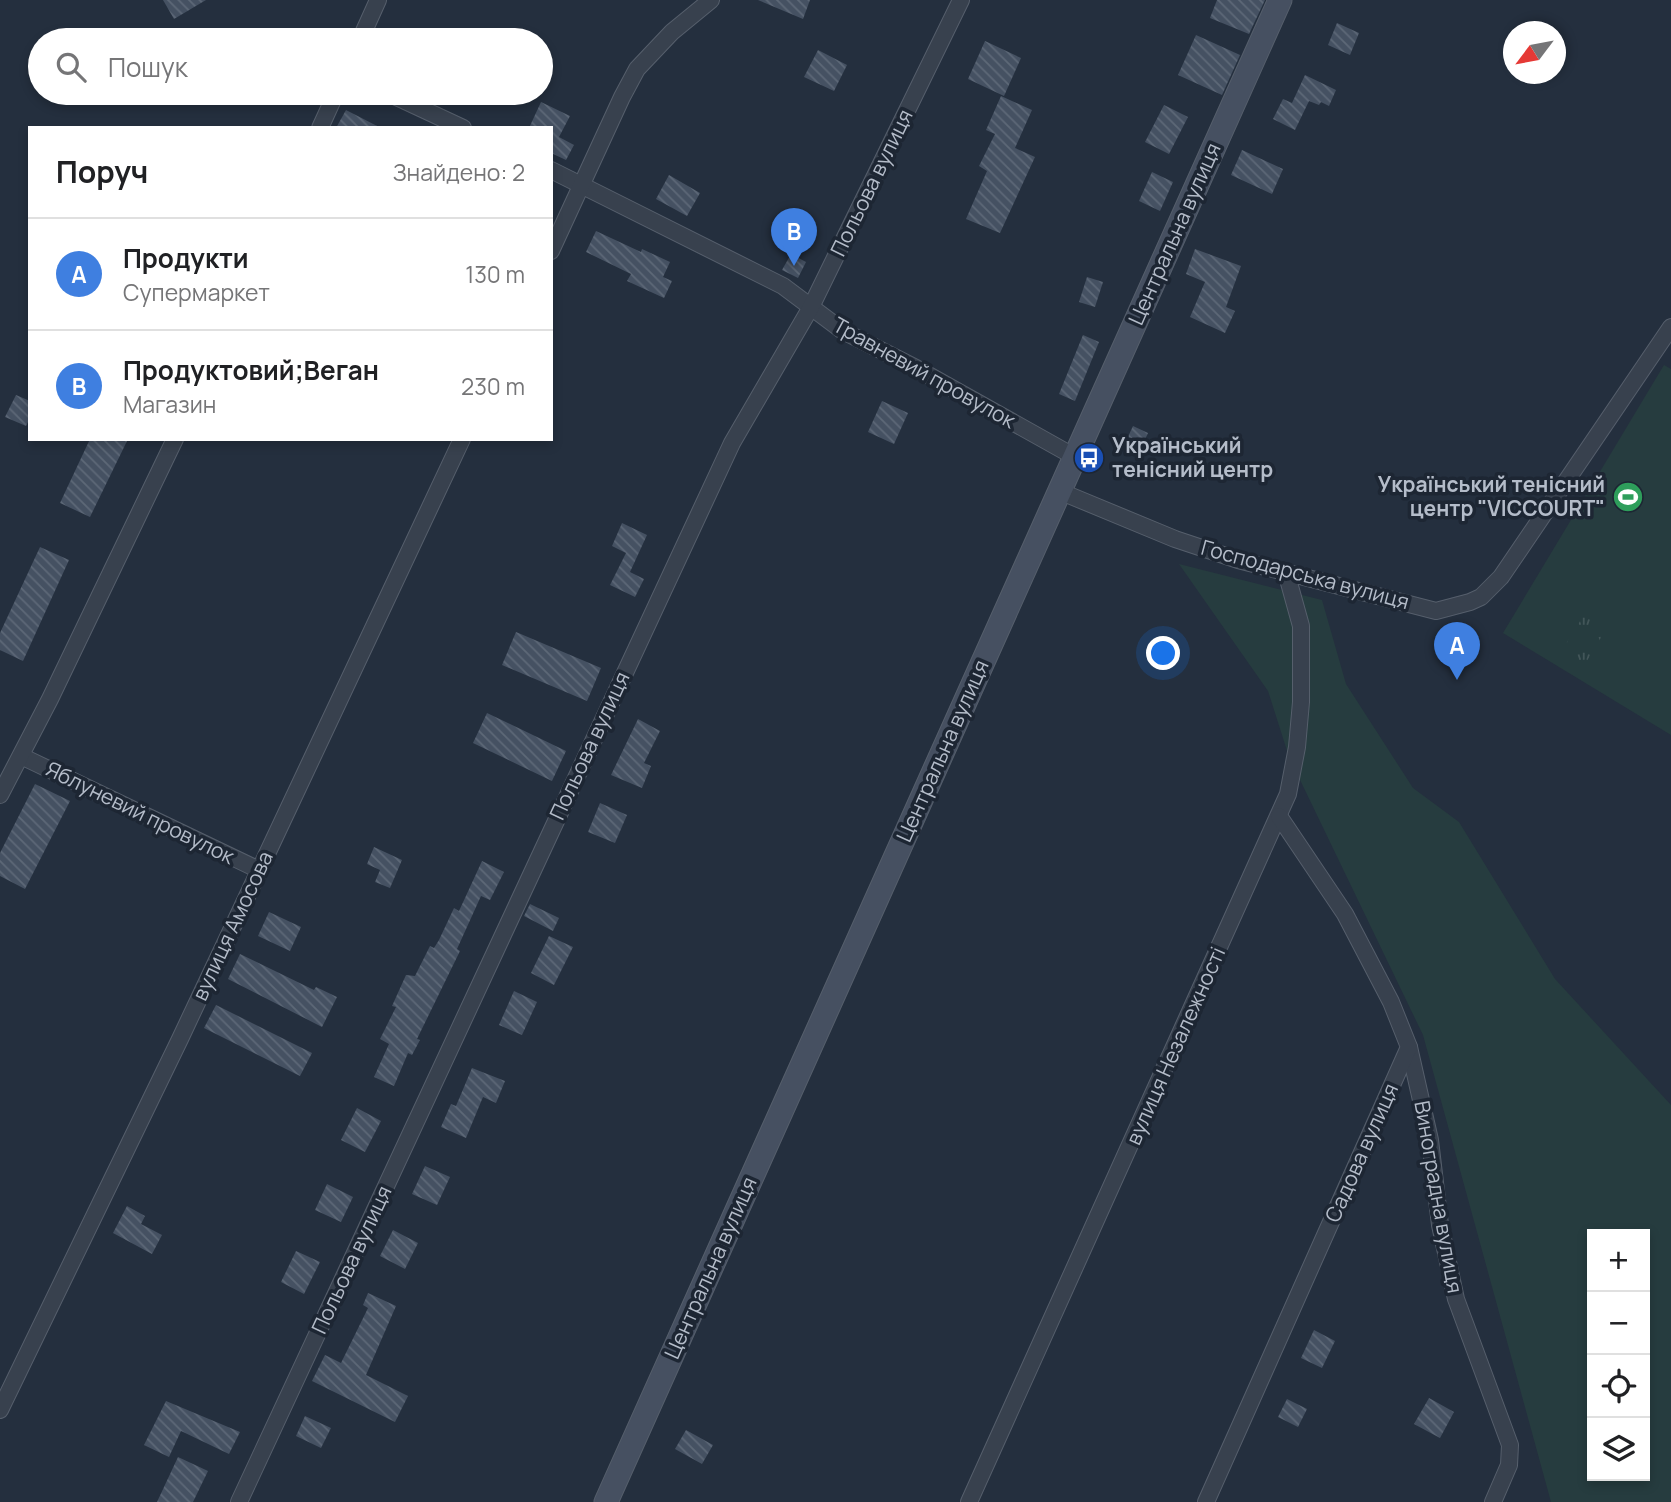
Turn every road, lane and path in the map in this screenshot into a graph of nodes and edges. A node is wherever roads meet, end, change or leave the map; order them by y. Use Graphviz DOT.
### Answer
graph roads {
  1 [pos="378,0"];
  2 [pos="711,0"];
  3 [pos="961,0"];
  4 [pos="1280,0"];
  5 [pos="365,28"];
  6 [pos="331,105"];
  7 [pos="414,105"];
  8 [pos="321,126"];
  9 [pos="459,126"];
  10 [pos="553,171"];
  11 [pos="583,184"];
  12 [pos="553,247"];
  13 [pos="811,307"];
  14 [pos="1671,327"];
  15 [pos="174,441"];
  16 [pos="462,441"];
  17 [pos="1075,457"];
  18 [pos="1059,491"];
  19 [pos="1286,572"];
  20 [pos="21,756"];
  21 [pos="0,795"];
  22 [pos="1279,816"];
  23 [pos="259,870"];
  24 [pos="1409,1048"];
  25 [pos="0,1410"];
  26 [pos="239,1502"];
  27 [pos="606,1502"];
  28 [pos="969,1502"];
  29 [pos="1206,1502"];
  30 [pos="1493,1502"];
  1 -- 5 [label="street"];
  2 -- 11 [label="street"];
  3 -- 13 [label="street, Польова вулиця"];
  4 -- 17 [label="main road, Центральна вулиця"];
  6 -- 8 [label="street"];
  7 -- 9 [label="street"];
  10 -- 11 [label="street, Травневий провулок"];
  11 -- 12 [label="street"];
  11 -- 13 [label="street, Травневий провулок"];
  13 -- 17 [label="street, Травневий провулок"];
  13 -- 26 [label="street, Польова вулиця"];
  14 -- 19 [label="street, Господарська вулиця"];
  15 -- 20 [label="street"];
  16 -- 23 [label="street, вулиця Амосова"];
  17 -- 18 [label="main road, Центральна вулиця"];
  18 -- 19 [label="street, Господарська вулиця"];
  18 -- 27 [label="main road, Центральна вулиця"];
  19 -- 22 [label="street, вулиця Незалежності"];
  20 -- 21 [label="street"];
  20 -- 23 [label="street, Яблуневий провулок"];
  22 -- 24 [label="street"];
  22 -- 28 [label="street, вулиця Незалежності"];
  23 -- 25 [label="street, вулиця Амосова"];
  24 -- 29 [label="street, Садова вулиця"];
  24 -- 30 [label="street, Виноградна вулиця"];
}
